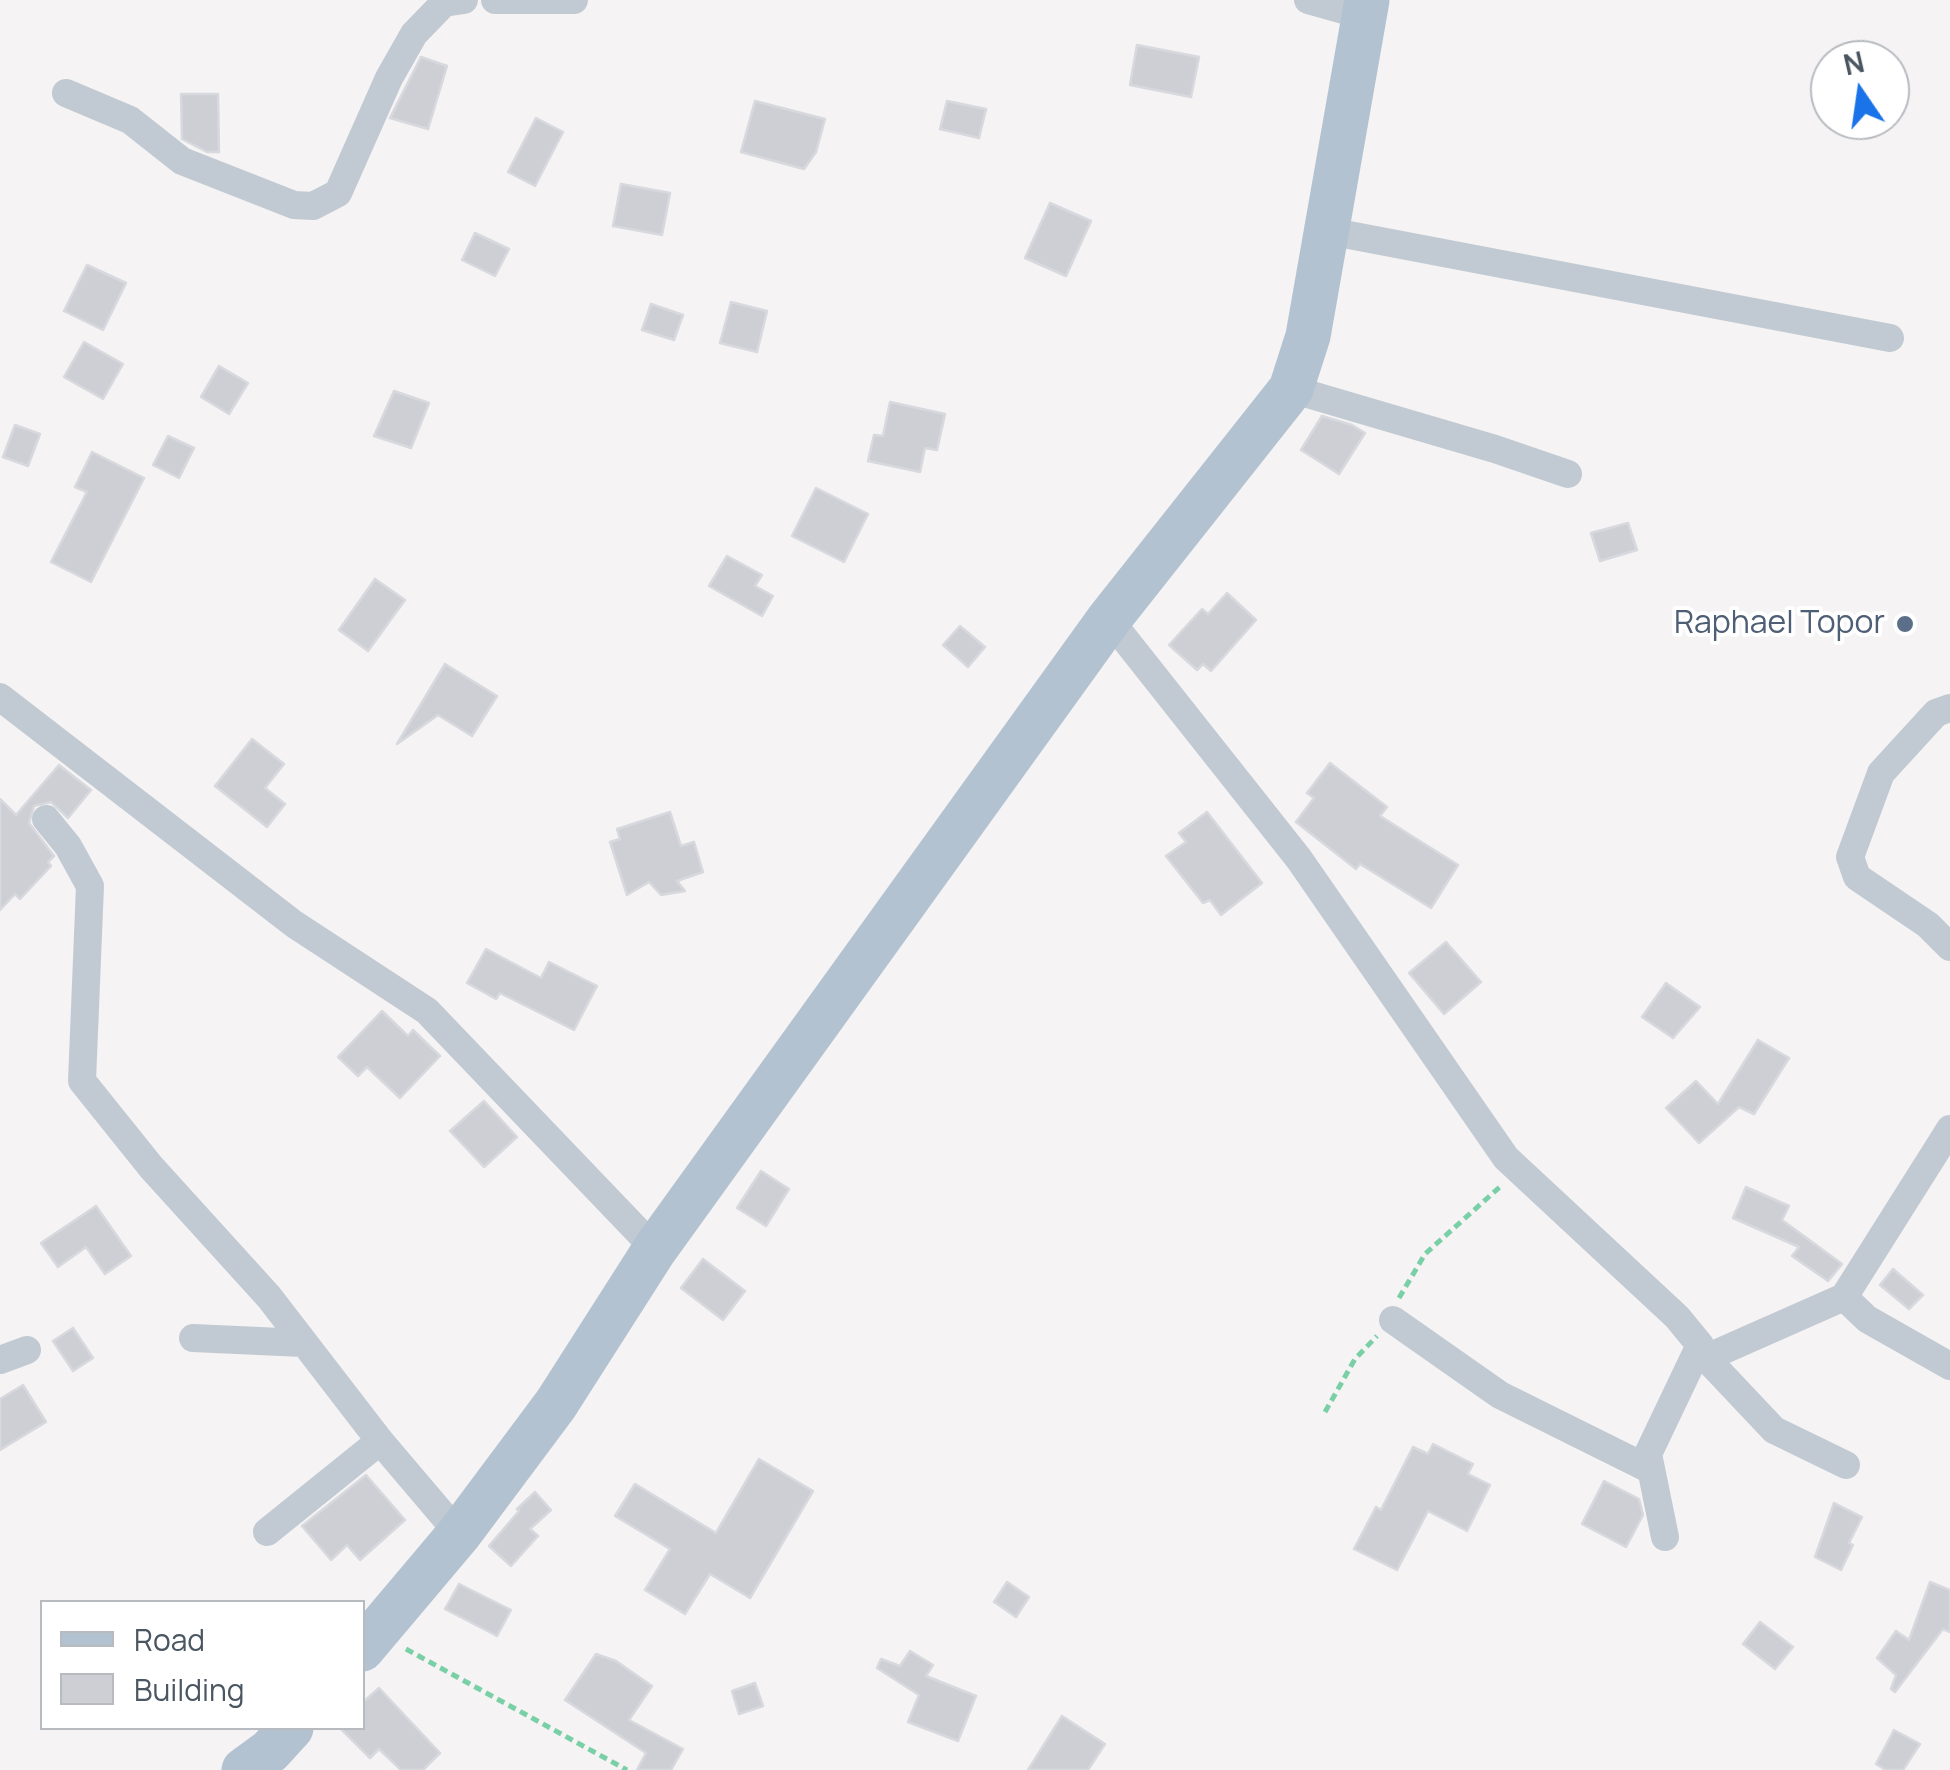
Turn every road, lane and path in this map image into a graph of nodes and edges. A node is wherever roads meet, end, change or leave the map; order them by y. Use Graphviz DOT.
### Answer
graph roads {
  1 [pos="464,0"];
  2 [pos="495,0"];
  3 [pos="574,0"];
  4 [pos="1308,0"];
  5 [pos="1366,8"];
  6 [pos="66,93"];
  7 [pos="1328,231"];
  8 [pos="1890,338"];
  9 [pos="1291,389"];
  10 [pos="1568,474"];
  11 [pos="1110,618"];
  12 [pos="0,697"];
  13 [pos="1950,708"];
  14 [pos="46,819"];
  15 [pos="1950,947"];
  16 [pos="1950,1129"];
  17 [pos="1519,1170"];
  18 [pos="655,1249"];
  19 [pos="1844,1297"];
  20 [pos="1393,1320"];
  21 [pos="193,1338"];
  22 [pos="302,1342"];
  23 [pos="27,1350"];
  24 [pos="1703,1351"];
  25 [pos="0,1360"];
  26 [pos="1950,1366"];
  27 [pos="1326,1412"];
  28 [pos="380,1441"];
  29 [pos="1846,1464"];
  30 [pos="1651,1470"];
  31 [pos="267,1532"];
  32 [pos="459,1534"];
  33 [pos="1665,1537"];
  34 [pos="370,1641"];
  35 [pos="290,1730"];
  36 [pos="244,1770"];
  37 [pos="627,1770"];
  1 -- 6 [label="street"];
  2 -- 3 [label="street"];
  4 -- 5 [label="street"];
  5 -- 7 [label="main road"];
  7 -- 8 [label="street"];
  7 -- 9 [label="main road"];
  9 -- 10 [label="street"];
  9 -- 11 [label="main road"];
  11 -- 17 [label="street"];
  11 -- 18 [label="main road"];
  12 -- 18 [label="street"];
  13 -- 15 [label="street"];
  14 -- 22 [label="street"];
  16 -- 19 [label="street"];
  17 -- 20 [label="path"];
  17 -- 24 [label="street"];
  18 -- 32 [label="main road"];
  19 -- 24 [label="street"];
  19 -- 26 [label="street"];
  20 -- 27 [label="path"];
  20 -- 30 [label="street"];
  21 -- 22 [label="street"];
  22 -- 28 [label="street"];
  23 -- 25 [label="street"];
  24 -- 29 [label="street"];
  24 -- 30 [label="street"];
  28 -- 31 [label="street"];
  28 -- 32 [label="street"];
  30 -- 33 [label="street"];
  32 -- 34 [label="main road"];
  34 -- 37 [label="path"];
  35 -- 36 [label="main road"];
}
